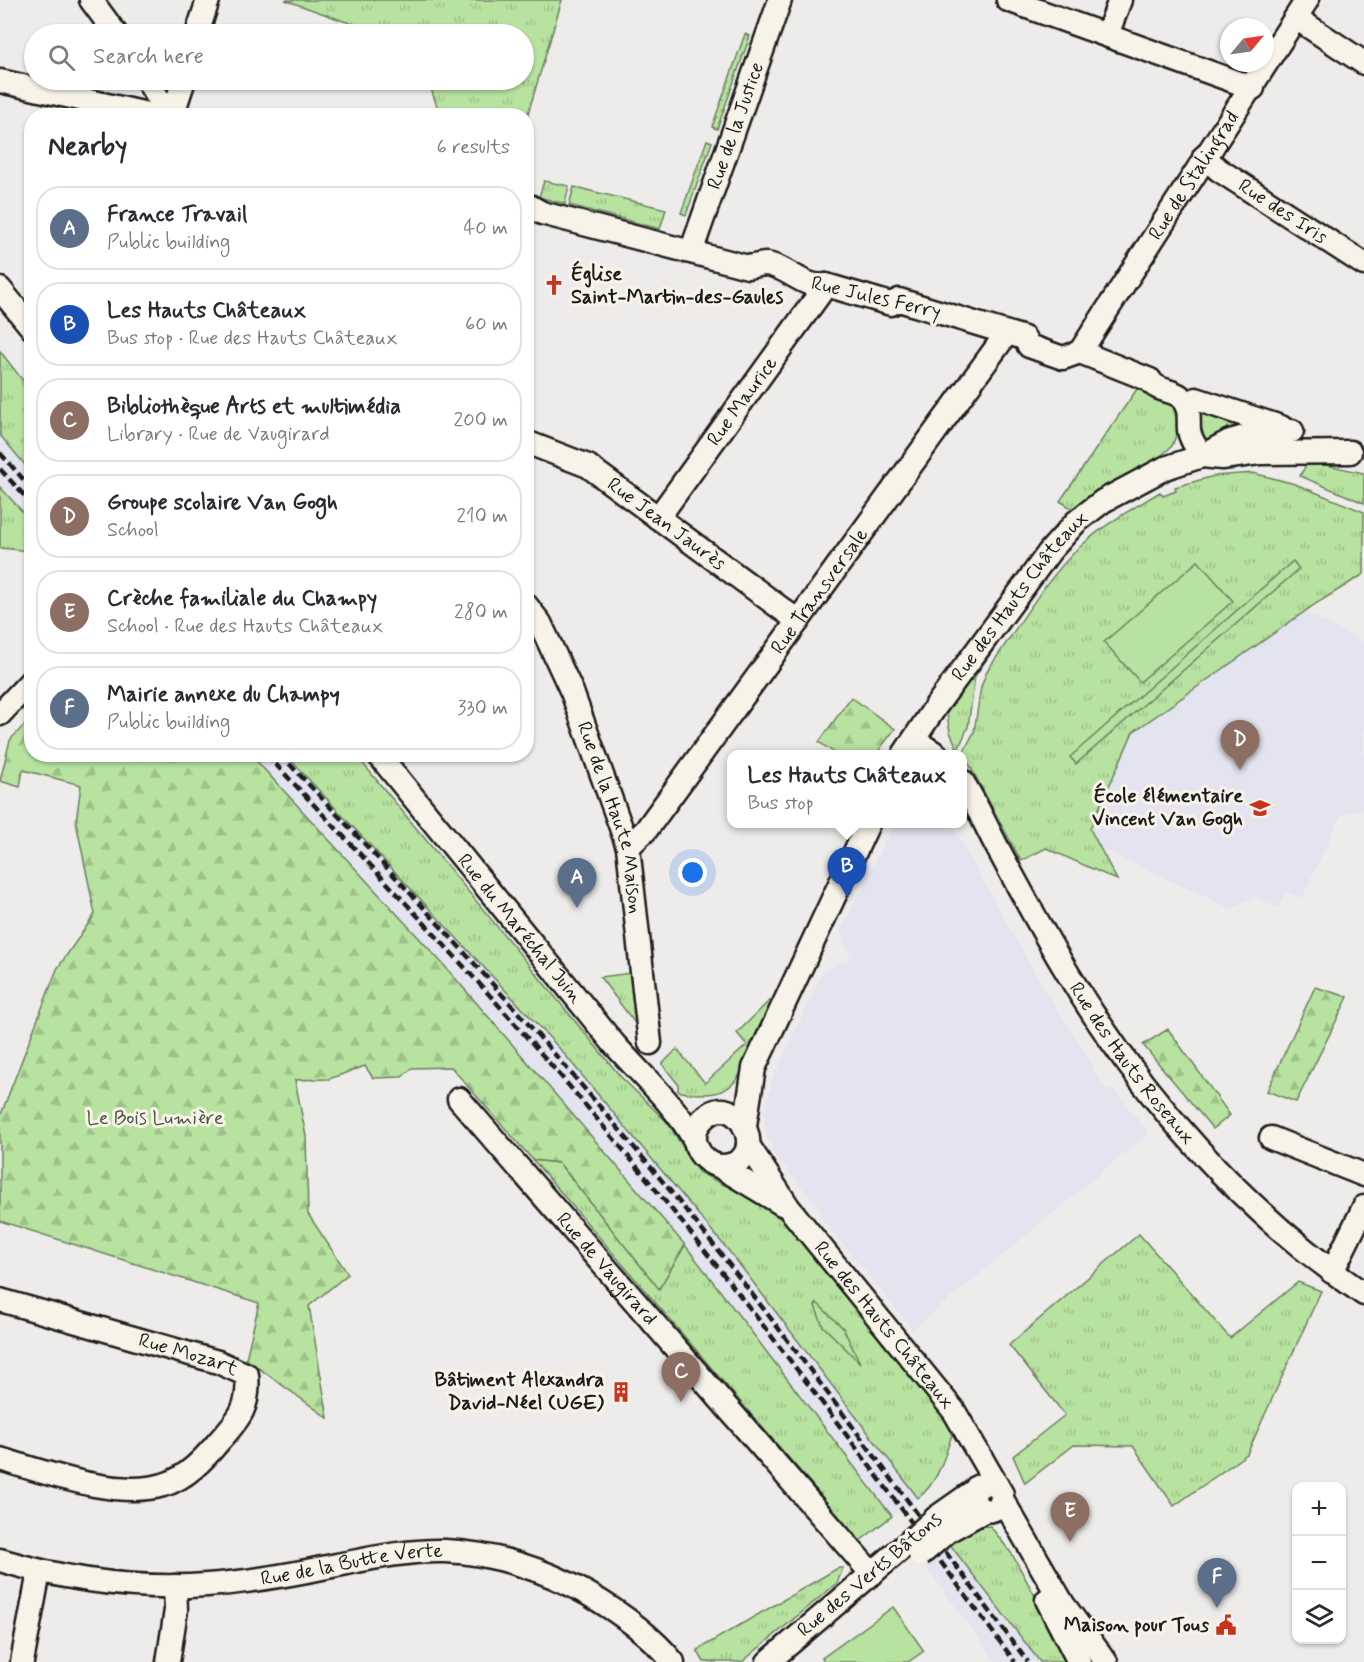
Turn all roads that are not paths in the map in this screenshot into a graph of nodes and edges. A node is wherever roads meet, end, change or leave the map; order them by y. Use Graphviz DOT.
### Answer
graph roads {
  1 [pos="92,0"];
  2 [pos="208,0"];
  3 [pos="780,0"];
  4 [pos="1008,0"];
  5 [pos="1120,0"];
  6 [pos="1302,9"];
  7 [pos="109,24"];
  8 [pos="200,24"];
  9 [pos="1107,35"];
  10 [pos="1364,63"];
  11 [pos="0,81"];
  12 [pos="24,86"];
  13 [pos="1253,88"];
  14 [pos="40,90"];
  15 [pos="154,90"];
  16 [pos="180,90"];
  17 [pos="120,108"];
  18 [pos="166,108"];
  19 [pos="174,108"];
  20 [pos="1204,157"];
  21 [pos="534,208"];
  22 [pos="691,252"];
  23 [pos="1364,264"];
  24 [pos="826,285"];
  25 [pos="0,289"];
  26 [pos="24,318"];
  27 [pos="1007,333"];
  28 [pos="1080,352"];
  29 [pos="1184,400"];
  30 [pos="1292,431"];
  31 [pos="1190,433"];
  32 [pos="534,445"];
  33 [pos="1357,455"];
  34 [pos="1202,456"];
  35 [pos="1165,468"];
  36 [pos="658,518"];
  37 [pos="534,615"];
  38 [pos="798,621"];
  39 [pos="24,688"];
  40 [pos="0,714"];
  41 [pos="909,747"];
  42 [pos="385,762"];
  43 [pos="967,788"];
  44 [pos="866,828"];
  45 [pos="628,847"];
  46 [pos="650,1043"];
  47 [pos="754,1068"];
  48 [pos="459,1099"];
  49 [pos="668,1099"];
  50 [pos="718,1112"];
  51 [pos="747,1135"];
  52 [pos="694,1138"];
  53 [pos="1271,1138"];
  54 [pos="719,1166"];
  55 [pos="1364,1175"];
  56 [pos="789,1208"];
  57 [pos="1362,1217"];
  58 [pos="1332,1272"];
  59 [pos="1364,1294"];
  60 [pos="0,1300"];
  61 [pos="0,1459"];
  62 [pos="987,1498"];
  63 [pos="915,1548"];
  64 [pos="0,1560"];
  65 [pos="39,1572"];
  66 [pos="872,1574"];
  67 [pos="175,1587"];
  68 [pos="22,1662"];
  69 [pos="168,1662"];
  70 [pos="673,1662"];
  71 [pos="768,1662"];
  72 [pos="789,1662"];
  73 [pos="1079,1662"];
  74 [pos="1106,1662"];
  1 -- 7 [label="street"];
  2 -- 8 [label="street"];
  3 -- 22 [label="street, Rue de la Justice"];
  4 -- 9 [label="street"];
  5 -- 9 [label="street"];
  6 -- 10 [label="street"];
  6 -- 13 [label="street, Rue de Stalingrad"];
  9 -- 13 [label="street"];
  11 -- 12 [label="street"];
  13 -- 20 [label="street, Rue de Stalingrad"];
  14 -- 17 [label="street"];
  15 -- 18 [label="street"];
  16 -- 19 [label="street"];
  20 -- 23 [label="street, Rue des Iris"];
  20 -- 28 [label="street, Rue de Stalingrad"];
  21 -- 22 [label="street, Rue Jules Ferry"];
  22 -- 24 [label="street, Rue Jules Ferry"];
  24 -- 27 [label="street, Rue Jules Ferry"];
  24 -- 36 [label="street, Rue Maurice"];
  25 -- 26 [label="street"];
  27 -- 28 [label="street, Rue Jules Ferry"];
  27 -- 38 [label="street, Rue Transversale"];
  28 -- 29 [label="street, Rue Jules Ferry"];
  29 -- 30 [label="street, Rue Jules Ferry"];
  29 -- 31 [label="street"];
  30 -- 33 [label="street, Rue Jules Ferry"];
  30 -- 34 [label="street, Rue des Hauts Châteaux"];
  31 -- 34 [label="street"];
  31 -- 35 [label="street"];
  32 -- 36 [label="street, Rue Jean Jaurès"];
  33 -- 34 [label="street, Rue des Hauts Châteaux"];
  34 -- 35 [label="street, Rue des Hauts Châteaux"];
  35 -- 41 [label="street, Rue des Hauts Châteaux"];
  36 -- 38 [label="street, Rue Jean Jaurès"];
  37 -- 45 [label="street, Rue de la Haute Maison"];
  38 -- 45 [label="street, Rue Transversale"];
  39 -- 40 [label="street"];
  42 -- 49 [label="street, Rue du Maréchal Juin"];
  43 -- 58 [label="street, Rue des Hauts Roseaux"];
  44 -- 47 [label="street"];
  45 -- 46 [label="street, Rue de la Haute Maison"];
  47 -- 50 [label="street"];
  47 -- 51 [label="street"];
  48 -- 66 [label="street, Rue de Vaugirard"];
  49 -- 50 [label="street, Rue du Maréchal Juin"];
  49 -- 52 [label="street, Rue du Maréchal Juin"];
  50 -- 51 [label="street"];
  50 -- 52 [label="street"];
  51 -- 54 [label="street"];
  51 -- 56 [label="street, Rue des Hauts Châteaux"];
  52 -- 54 [label="street"];
  53 -- 55 [label="street"];
  54 -- 56 [label="street, Rue des Hauts Châteaux"];
  56 -- 62 [label="street, Rue des Hauts Châteaux"];
  57 -- 58 [label="street"];
  58 -- 59 [label="street, Rue des Hauts Roseaux"];
  60 -- 61 [label="street, Rue Mozart"];
  62 -- 63 [label="street, Rue des Verts Bâtons, bridge"];
  62 -- 73 [label="street, Rue des Hauts Châteaux"];
  62 -- 74 [label="street, Rue des Hauts Châteaux"];
  63 -- 66 [label="street, Rue des Verts Bâtons"];
  63 -- 72 [label="street, Rue des Verts Bâtons"];
  64 -- 65 [label="street, Rue de la Butte Verte"];
  65 -- 67 [label="street, Rue de la Butte Verte"];
  65 -- 68 [label="street"];
  66 -- 71 [label="street, Rue des Verts Bâtons"];
  67 -- 69 [label="street"];
  67 -- 70 [label="street, Rue de la Butte Verte"];
}
